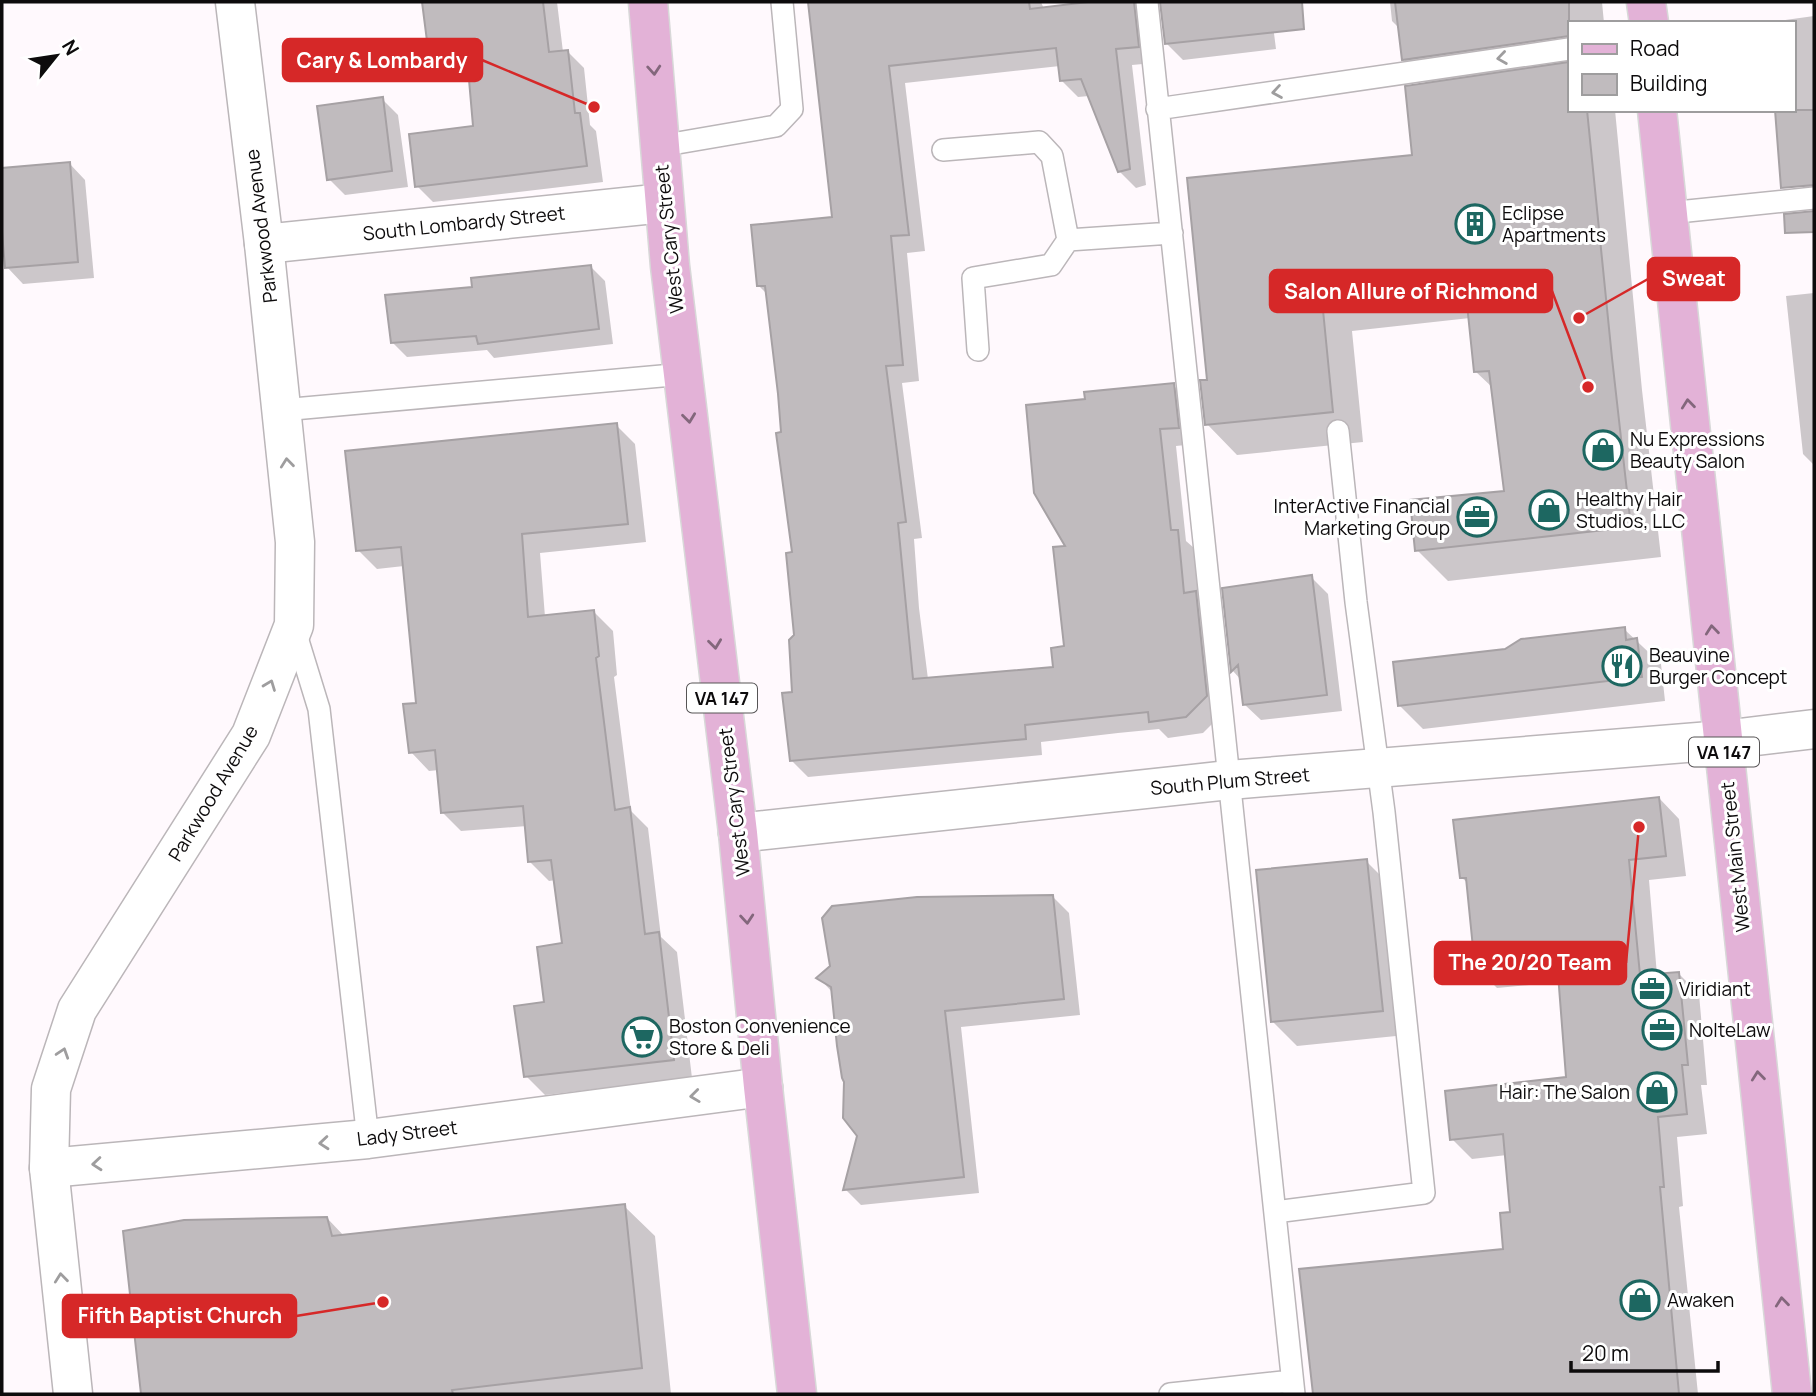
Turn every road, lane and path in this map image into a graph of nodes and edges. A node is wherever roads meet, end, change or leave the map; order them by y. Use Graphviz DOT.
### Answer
graph roads {
  1 [pos="235,2"];
  2 [pos="648,2"];
  3 [pos="782,2"];
  4 [pos="1147,2"];
  5 [pos="1646,2"];
  6 [pos="1648,21"];
  7 [pos="1568,49"];
  8 [pos="1157,109"];
  9 [pos="1657,112"];
  10 [pos="660,146"];
  11 [pos="943,150"];
  12 [pos="1814,198"];
  13 [pos="664,203"];
  14 [pos="1668,213"];
  15 [pos="1172,233"];
  16 [pos="1068,240"];
  17 [pos="264,244"];
  18 [pos="978,350"];
  19 [pos="684,374"];
  20 [pos="282,410"];
  21 [pos="1338,431"];
  22 [pos="294,625"];
  23 [pos="1814,729"];
  24 [pos="1723,740"];
  25 [pos="1379,769"];
  26 [pos="1230,780"];
  27 [pos="738,832"];
  28 [pos="763,1087"];
  29 [pos="369,1139"];
  30 [pos="49,1168"];
  31 [pos="1275,1212"];
  32 [pos="1293,1388"];
  33 [pos="73,1394"];
  34 [pos="797,1394"];
  35 [pos="1170,1394"];
  36 [pos="1792,1394"];
  1 -- 17 [label="street, Parkwood Avenue"];
  2 -- 10 [label="main road, West Cary Street / VA 147, one-way"];
  3 -- 10 [label="lane"];
  4 -- 8 [label="lane"];
  5 -- 6 [label="main road"];
  7 -- 8 [label="lane, one-way"];
  8 -- 15 [label="lane"];
  9 -- 14 [label="main road, West Main Street / VA 147"];
  10 -- 13 [label="main road, West Cary Street / VA 147"];
  11 -- 16 [label="lane"];
  12 -- 14 [label="lane"];
  13 -- 17 [label="street, South Lombardy Street"];
  13 -- 19 [label="main road, West Cary Street / VA 147"];
  24 -- 14 [label="main road, West Main Street / VA 147, one-way"];
  15 -- 16 [label="lane"];
  15 -- 26 [label="lane"];
  16 -- 18 [label="lane"];
  17 -- 20 [label="street, Parkwood Avenue"];
  19 -- 20 [label="lane"];
  19 -- 27 [label="main road, West Cary Street / VA 147, one-way"];
  22 -- 20 [label="street, Parkwood Avenue, one-way"];
  21 -- 25 [label="lane"];
  22 -- 29 [label="lane"];
  30 -- 22 [label="street, Parkwood Avenue, one-way"];
  23 -- 24 [label="street, South Plum Street"];
  24 -- 25 [label="street, South Plum Street"];
  36 -- 24 [label="main road, West Main Street / VA 147, one-way"];
  25 -- 26 [label="street, South Plum Street"];
  25 -- 31 [label="lane"];
  26 -- 27 [label="street, South Plum Street"];
  26 -- 31 [label="lane"];
  27 -- 28 [label="main road, West Cary Street / VA 147, one-way"];
  28 -- 29 [label="street, Lady Street, one-way"];
  28 -- 34 [label="main road, West Cary Street / VA 147"];
  29 -- 30 [label="street, Lady Street, one-way"];
  33 -- 30 [label="street, Parkwood Avenue, one-way"];
  31 -- 32 [label="lane"];
  32 -- 35 [label="lane"];
}
